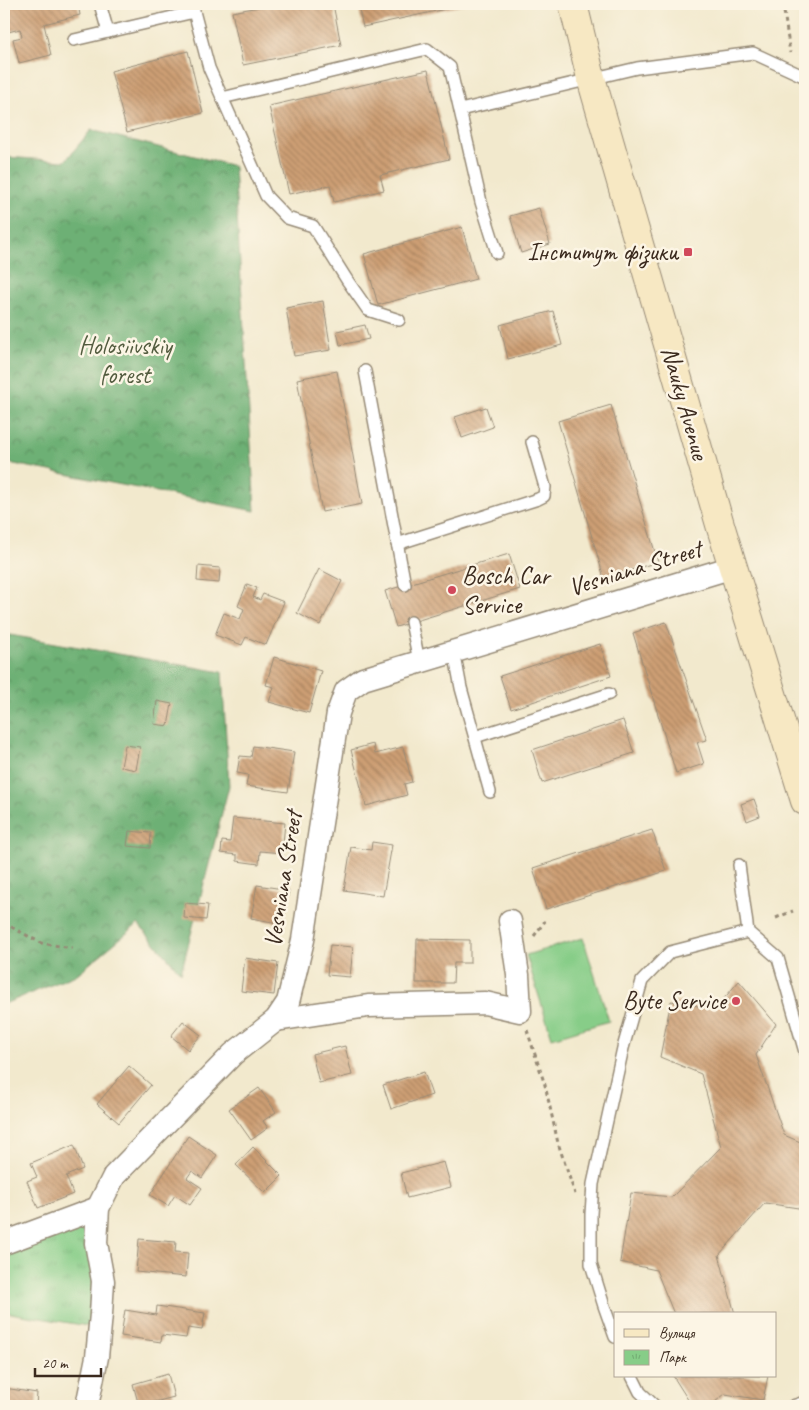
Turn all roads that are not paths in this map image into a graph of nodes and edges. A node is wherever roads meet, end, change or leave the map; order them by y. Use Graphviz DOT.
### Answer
graph roads {
  1 [pos="100,4"];
  2 [pos="573,4"];
  3 [pos="193,8"];
  4 [pos="108,32"];
  5 [pos="74,40"];
  6 [pos="805,77"];
  7 [pos="592,78"];
  8 [pos="222,98"];
  9 [pos="460,110"];
  10 [pos="497,253"];
  11 [pos="399,320"];
  12 [pos="365,371"];
  13 [pos="532,442"];
  14 [pos="397,544"];
  15 [pos="733,567"];
  16 [pos="405,585"];
  17 [pos="412,622"];
  18 [pos="454,651"];
  19 [pos="419,662"];
  20 [pos="609,694"];
  21 [pos="475,738"];
  22 [pos="490,792"];
  23 [pos="805,801"];
  24 [pos="739,865"];
  25 [pos="510,921"];
  26 [pos="748,932"];
  27 [pos="276,1020"];
  28 [pos="805,1052"];
  29 [pos="98,1208"];
  30 [pos="4,1243"];
  31 [pos="614,1335"];
  32 [pos="633,1378"];
  33 [pos="805,1402"];
  34 [pos="87,1406"];
  35 [pos="654,1406"];
  36 [pos="793,1406"];
  1 -- 4 [label="lane"];
  2 -- 7 [label="main road, Nauky Avenue"];
  3 -- 4 [label="lane"];
  3 -- 8 [label="lane"];
  4 -- 5 [label="lane"];
  6 -- 7 [label="lane"];
  7 -- 9 [label="lane"];
  7 -- 15 [label="main road, Nauky Avenue"];
  8 -- 9 [label="lane"];
  8 -- 11 [label="lane"];
  9 -- 10 [label="lane"];
  12 -- 14 [label="lane"];
  13 -- 14 [label="lane"];
  14 -- 16 [label="lane"];
  15 -- 18 [label="street, Vesniana Street"];
  15 -- 23 [label="main road, Nauky Avenue"];
  17 -- 19 [label="lane"];
  18 -- 19 [label="street, Vesniana Street"];
  18 -- 21 [label="lane"];
  19 -- 27 [label="street, Vesniana Street"];
  20 -- 21 [label="lane"];
  21 -- 22 [label="lane"];
  24 -- 26 [label="lane"];
  25 -- 27 [label="street"];
  26 -- 28 [label="lane"];
  26 -- 31 [label="lane"];
  27 -- 29 [label="street, Vesniana Street"];
  29 -- 30 [label="street"];
  29 -- 34 [label="street, Vesniana Street"];
  32 -- 35 [label="lane"];
  33 -- 36 [label="lane"];
}
